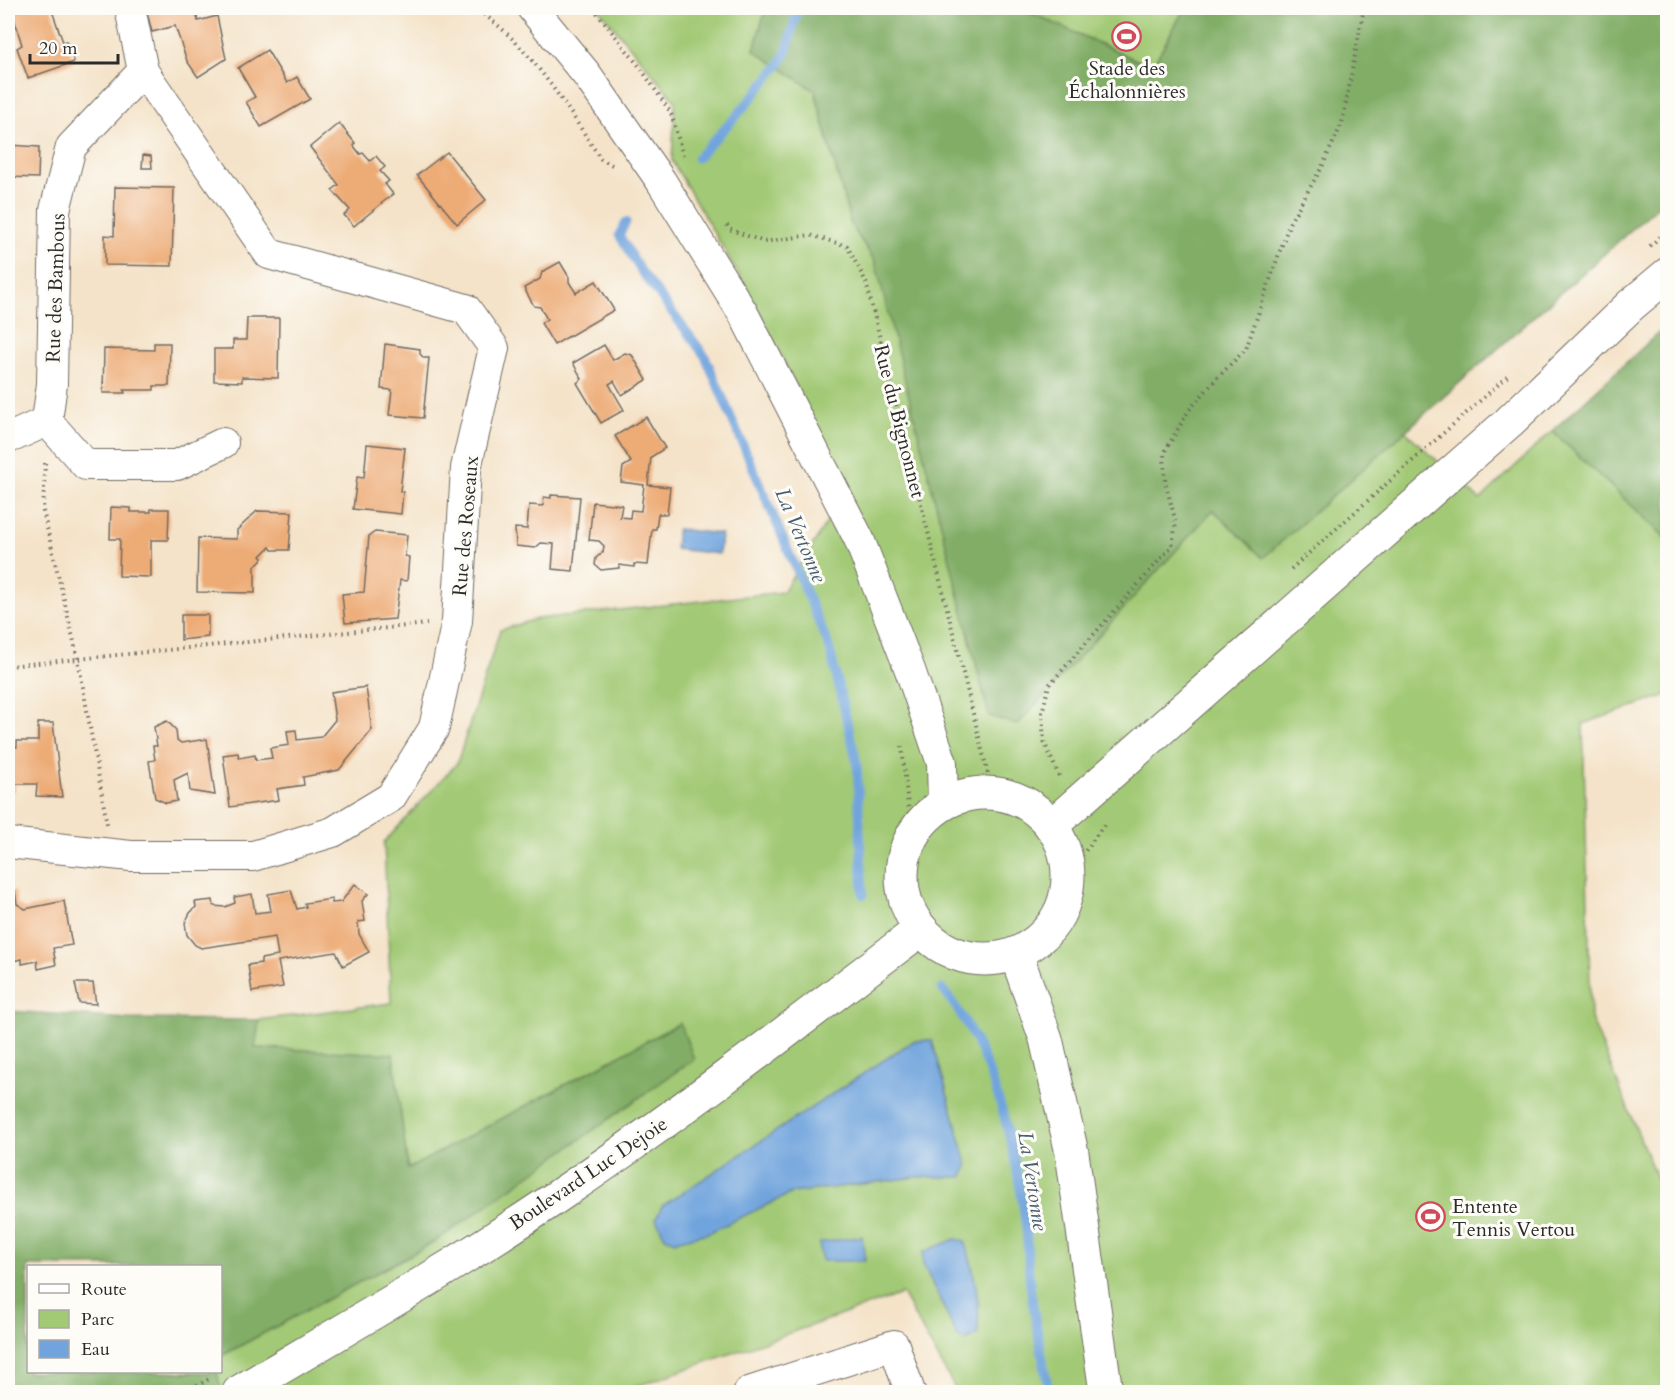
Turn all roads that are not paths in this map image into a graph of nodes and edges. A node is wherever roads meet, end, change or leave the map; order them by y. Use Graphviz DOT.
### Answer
graph roads {
  1 [pos="130,8"];
  2 [pos="532,8"];
  3 [pos="143,71"];
  4 [pos="1668,274"];
  5 [pos="47,421"];
  6 [pos="8,436"];
  7 [pos="223,443"];
  8 [pos="943,805"];
  9 [pos="1040,815"];
  10 [pos="8,843"];
  11 [pos="921,929"];
  12 [pos="1016,954"];
  13 [pos="239,1392"];
  14 [pos="750,1392"];
  15 [pos="910,1392"];
  16 [pos="1106,1392"];
  1 -- 3 [label="street, Rue des Roseaux"];
  2 -- 8 [label="street"];
  3 -- 5 [label="street, Rue des Bambous"];
  3 -- 10 [label="street, Rue des Roseaux"];
  4 -- 9 [label="main road"];
  5 -- 6 [label="street"];
  5 -- 7 [label="street"];
  8 -- 9 [label="main road"];
  8 -- 11 [label="main road"];
  9 -- 12 [label="main road"];
  11 -- 12 [label="main road"];
  11 -- 13 [label="main road, Boulevard Luc Dejoie"];
  12 -- 16 [label="main road"];
  14 -- 15 [label="street"];
}
